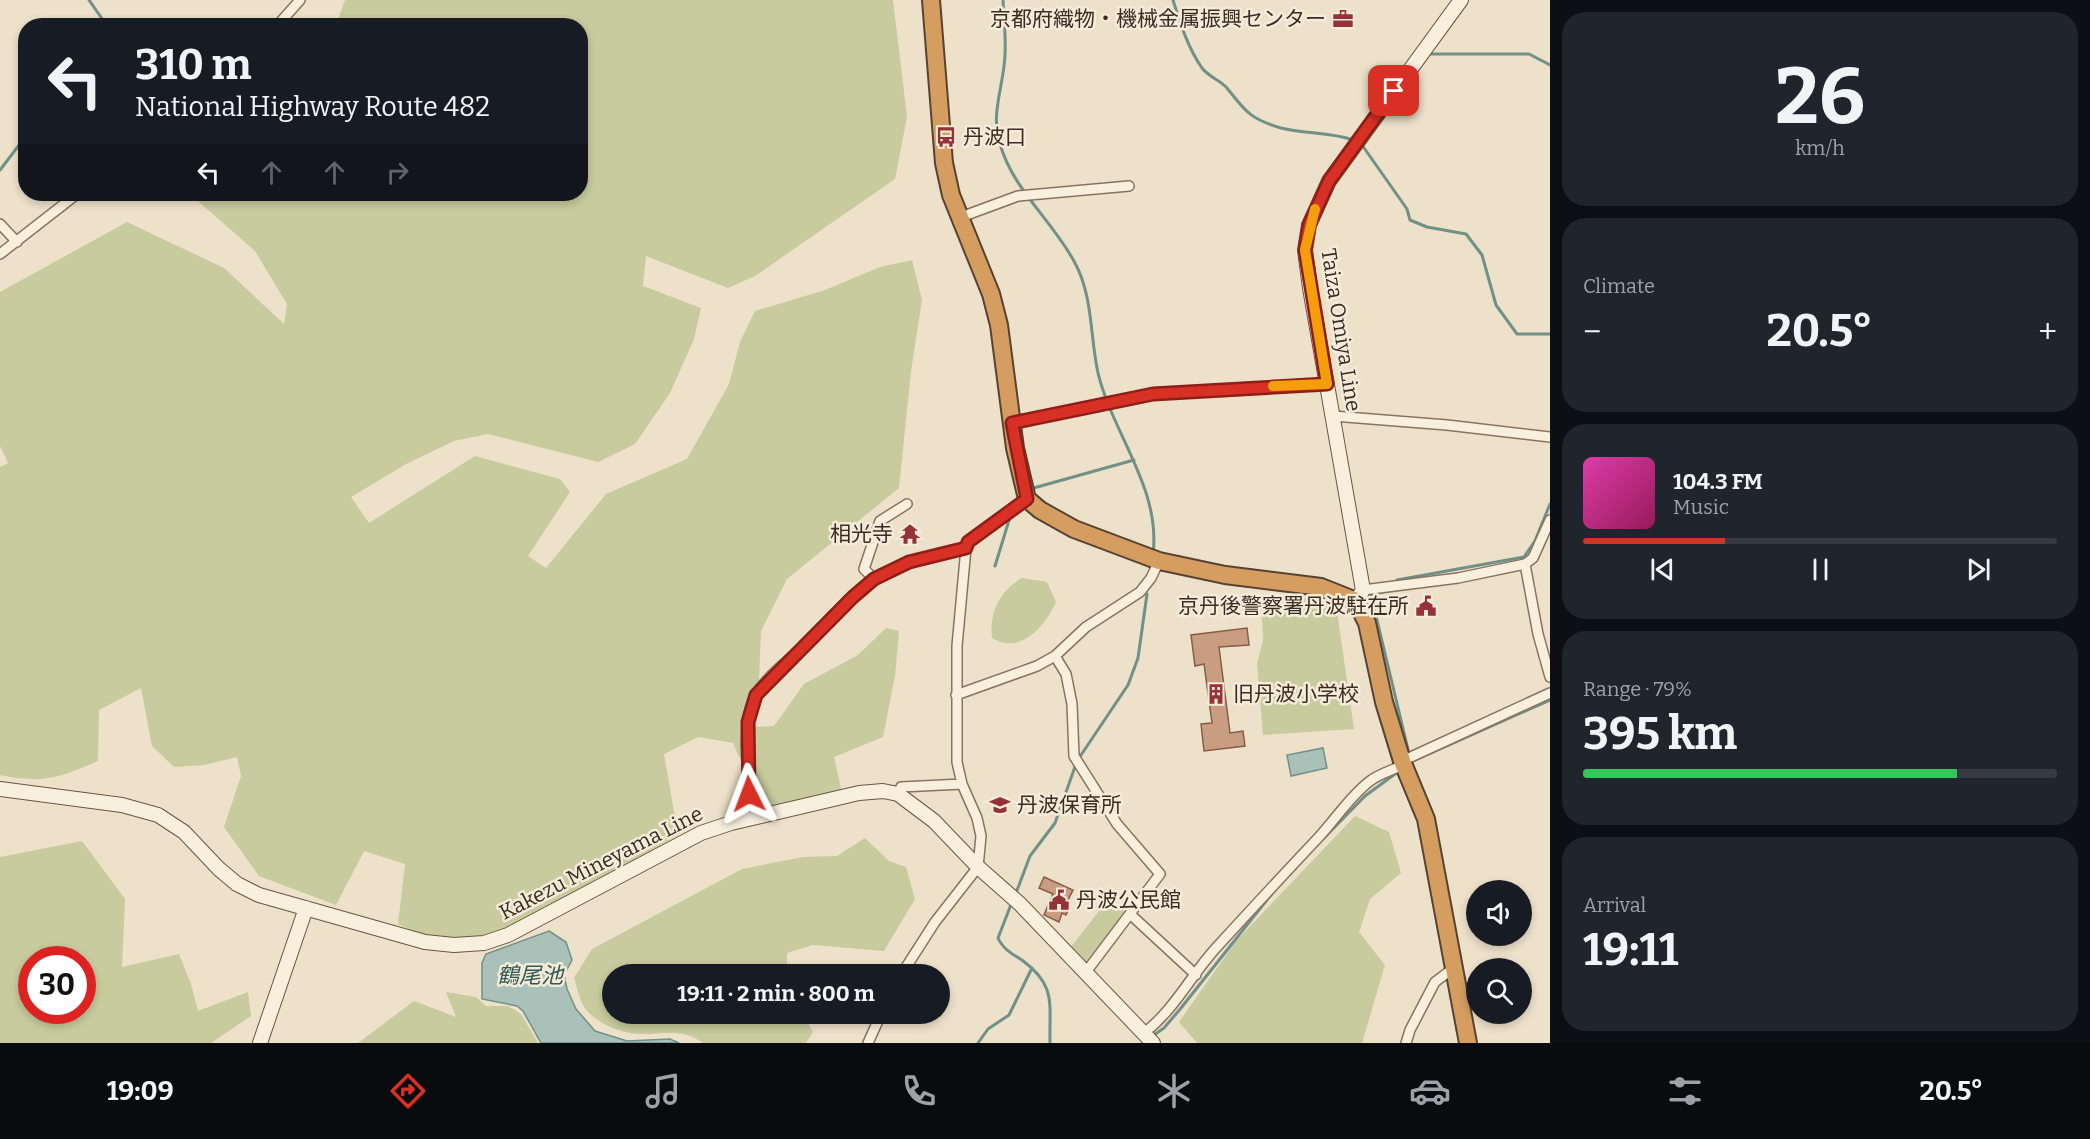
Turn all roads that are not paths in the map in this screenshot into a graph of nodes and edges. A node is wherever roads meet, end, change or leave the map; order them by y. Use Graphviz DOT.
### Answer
graph roads {
  1 [pos="300,0"];
  2 [pos="931,0"];
  3 [pos="1461,0"];
  4 [pos="284,18"];
  5 [pos="1129,186"];
  6 [pos="68,201"];
  7 [pos="961,217"];
  8 [pos="0,224"];
  9 [pos="17,242"];
  10 [pos="0,254"];
  11 [pos="1327,384"];
  12 [pos="1333,416"];
  13 [pos="1012,423"];
  14 [pos="1550,437"];
  15 [pos="1027,499"];
  16 [pos="907,504"];
  17 [pos="1550,520"];
  18 [pos="966,548"];
  19 [pos="1159,561"];
  20 [pos="1525,564"];
  21 [pos="874,579"];
  22 [pos="1360,595"];
  23 [pos="1055,656"];
  24 [pos="1550,677"];
  25 [pos="1550,693"];
  26 [pos="956,695"];
  27 [pos="1402,763"];
  28 [pos="962,784"];
  29 [pos="0,789"];
  30 [pos="897,794"];
  31 [pos="757,817"];
  32 [pos="978,867"];
  33 [pos="306,908"];
  34 [pos="1130,914"];
  35 [pos="908,964"];
  36 [pos="1455,967"];
  37 [pos="1086,972"];
  38 [pos="1196,975"];
  39 [pos="877,1024"];
  40 [pos="1149,1038"];
  41 [pos="260,1043"];
  42 [pos="868,1043"];
  43 [pos="1406,1043"];
  44 [pos="1468,1043"];
  1 -- 4 [label="street"];
  2 -- 7 [label="highway"];
  3 -- 11 [label="main road, Taiza Omiya Line"];
  5 -- 7 [label="street"];
  6 -- 9 [label="street"];
  7 -- 13 [label="highway"];
  8 -- 9 [label="street"];
  9 -- 10 [label="street"];
  11 -- 12 [label="main road, Taiza Omiya Line"];
  11 -- 13 [label="street"];
  12 -- 14 [label="street"];
  12 -- 22 [label="main road, Taiza Omiya Line"];
  13 -- 15 [label="highway"];
  15 -- 18 [label="street"];
  15 -- 19 [label="highway"];
  16 -- 21 [label="street"];
  17 -- 20 [label="street"];
  18 -- 21 [label="street"];
  18 -- 26 [label="street"];
  19 -- 22 [label="highway"];
  19 -- 23 [label="street"];
  20 -- 22 [label="street"];
  20 -- 24 [label="street"];
  21 -- 31 [label="street"];
  22 -- 27 [label="highway"];
  23 -- 26 [label="street"];
  23 -- 34 [label="street"];
  25 -- 27 [label="street"];
  26 -- 28 [label="street"];
  27 -- 36 [label="highway"];
  27 -- 38 [label="street"];
  28 -- 30 [label="street"];
  28 -- 32 [label="street"];
  29 -- 33 [label="main road, Kakezu Mineyama Line"];
  30 -- 31 [label="main road, Kakezu Mineyama Line"];
  30 -- 32 [label="main road"];
  31 -- 33 [label="main road, Kakezu Mineyama Line"];
  32 -- 35 [label="street"];
  32 -- 37 [label="main road"];
  33 -- 41 [label="main road"];
  34 -- 37 [label="street"];
  34 -- 38 [label="street"];
  36 -- 43 [label="street"];
  36 -- 44 [label="highway"];
  37 -- 40 [label="main road"];
  38 -- 40 [label="street"];
  39 -- 42 [label="street"];
}
